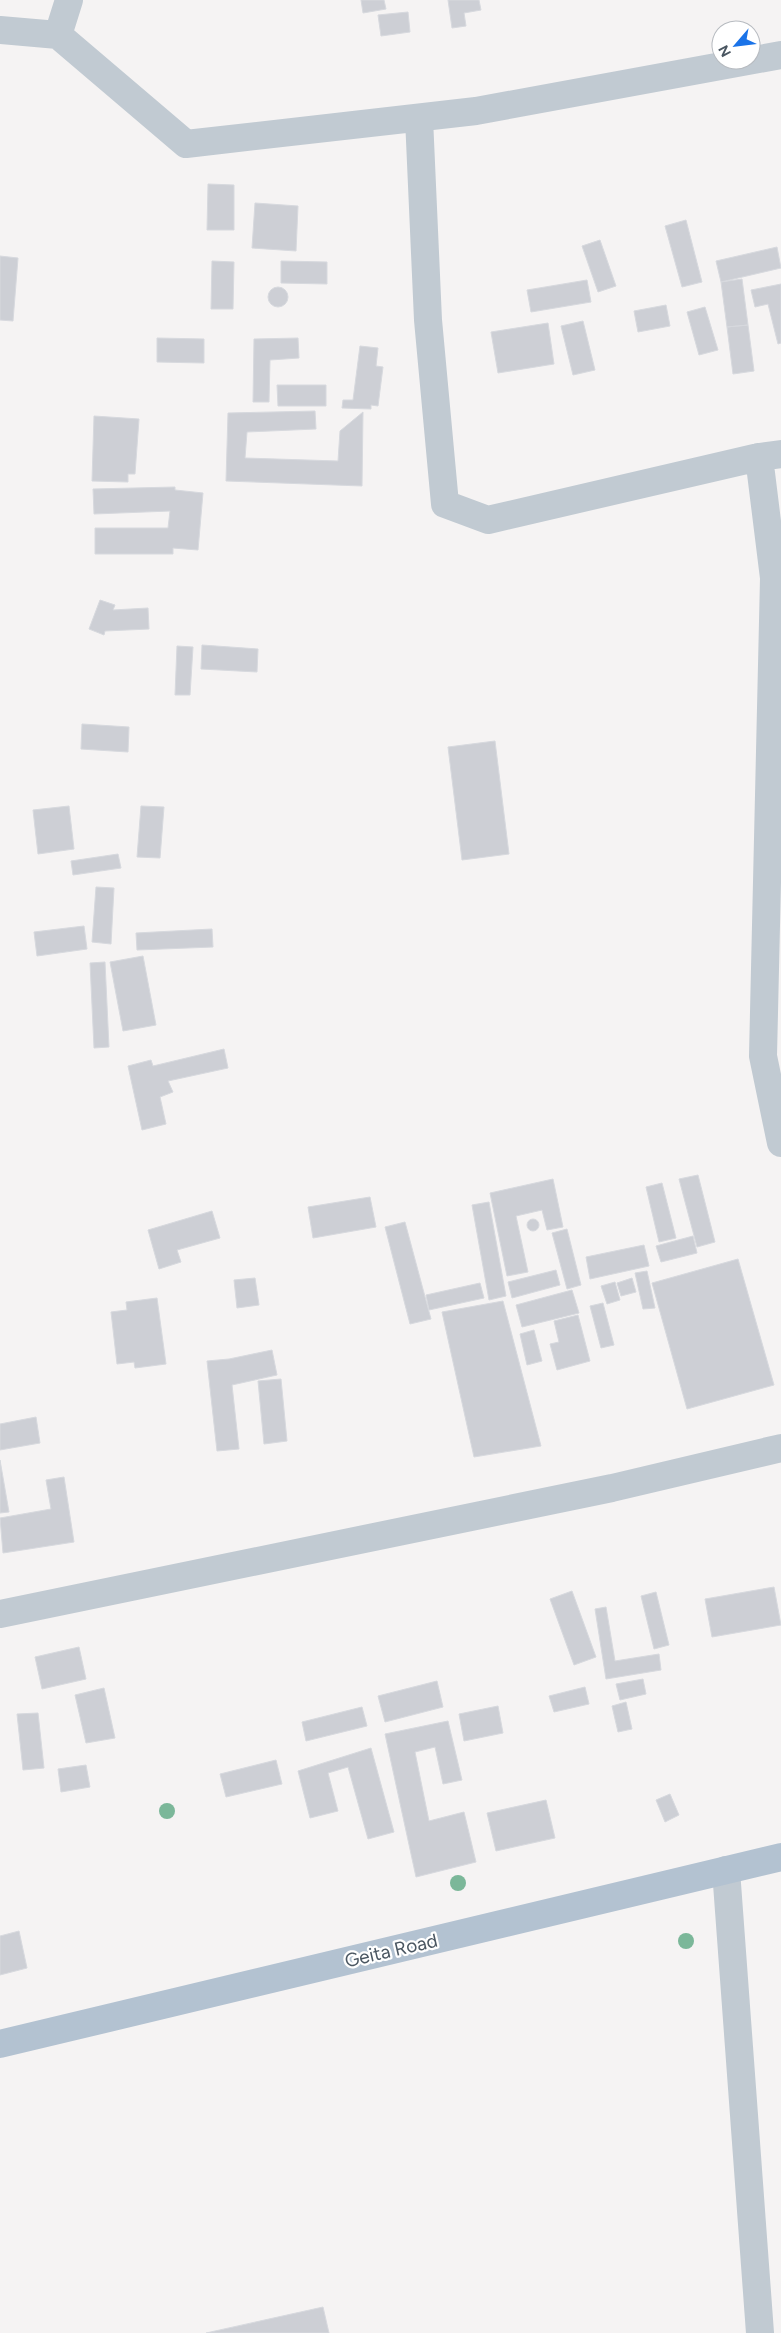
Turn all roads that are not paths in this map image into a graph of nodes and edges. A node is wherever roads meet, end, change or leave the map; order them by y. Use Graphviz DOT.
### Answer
graph roads {
  1 [pos="69,0"];
  2 [pos="0,30"];
  3 [pos="58,35"];
  4 [pos="781,56"];
  5 [pos="419,118"];
  6 [pos="770,456"];
  7 [pos="773,998"];
  8 [pos="781,1143"];
  9 [pos="781,1448"];
  10 [pos="0,1614"];
  11 [pos="781,1856"];
  12 [pos="726,1870"];
  13 [pos="0,2044"];
  14 [pos="760,2333"];
  1 -- 3 [label="street"];
  2 -- 3 [label="street"];
  3 -- 5 [label="street"];
  4 -- 5 [label="street"];
  5 -- 6 [label="street"];
  6 -- 7 [label="street"];
  7 -- 8 [label="street"];
  9 -- 10 [label="street"];
  11 -- 12 [label="main road, Geita Road"];
  12 -- 13 [label="main road, Geita Road"];
  12 -- 14 [label="street"];
}
